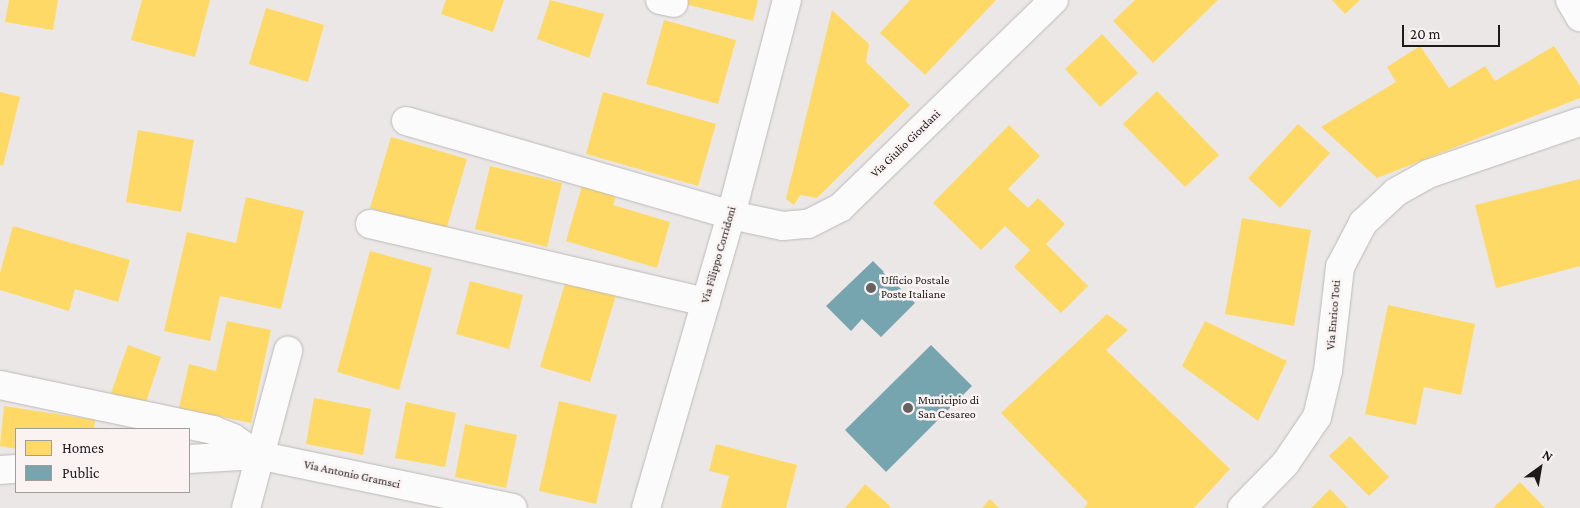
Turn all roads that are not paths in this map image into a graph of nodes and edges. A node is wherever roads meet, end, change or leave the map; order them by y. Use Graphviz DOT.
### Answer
graph roads {
  1 [pos="786,0"];
  2 [pos="1054,0"];
  3 [pos="1570,0"];
  4 [pos="1580,17"];
  5 [pos="406,121"];
  6 [pos="1580,122"];
  7 [pos="731,215"];
  8 [pos="370,224"];
  9 [pos="706,302"];
  10 [pos="288,351"];
  11 [pos="0,385"];
  12 [pos="257,455"];
  13 [pos="190,459"];
  14 [pos="15,469"];
  15 [pos="0,470"];
  16 [pos="246,508"];
  17 [pos="513,508"];
  18 [pos="646,508"];
  19 [pos="1242,508"];
  1 -- 7 [label="street, Via Filippo Corridoni"];
  2 -- 7 [label="street, Via Giulio Giordani"];
  3 -- 4 [label="street"];
  5 -- 7 [label="street, Via Giulio Giordani"];
  6 -- 19 [label="street, Via Enrico Toti"];
  7 -- 9 [label="street, Via Filippo Corridoni"];
  8 -- 9 [label="street"];
  9 -- 18 [label="street, Via Filippo Corridoni"];
  10 -- 12 [label="street"];
  11 -- 12 [label="street"];
  12 -- 13 [label="street, Via Antonio Gramsci"];
  12 -- 16 [label="street"];
  12 -- 17 [label="street, Via Antonio Gramsci"];
  14 -- 15 [label="street"];
}
